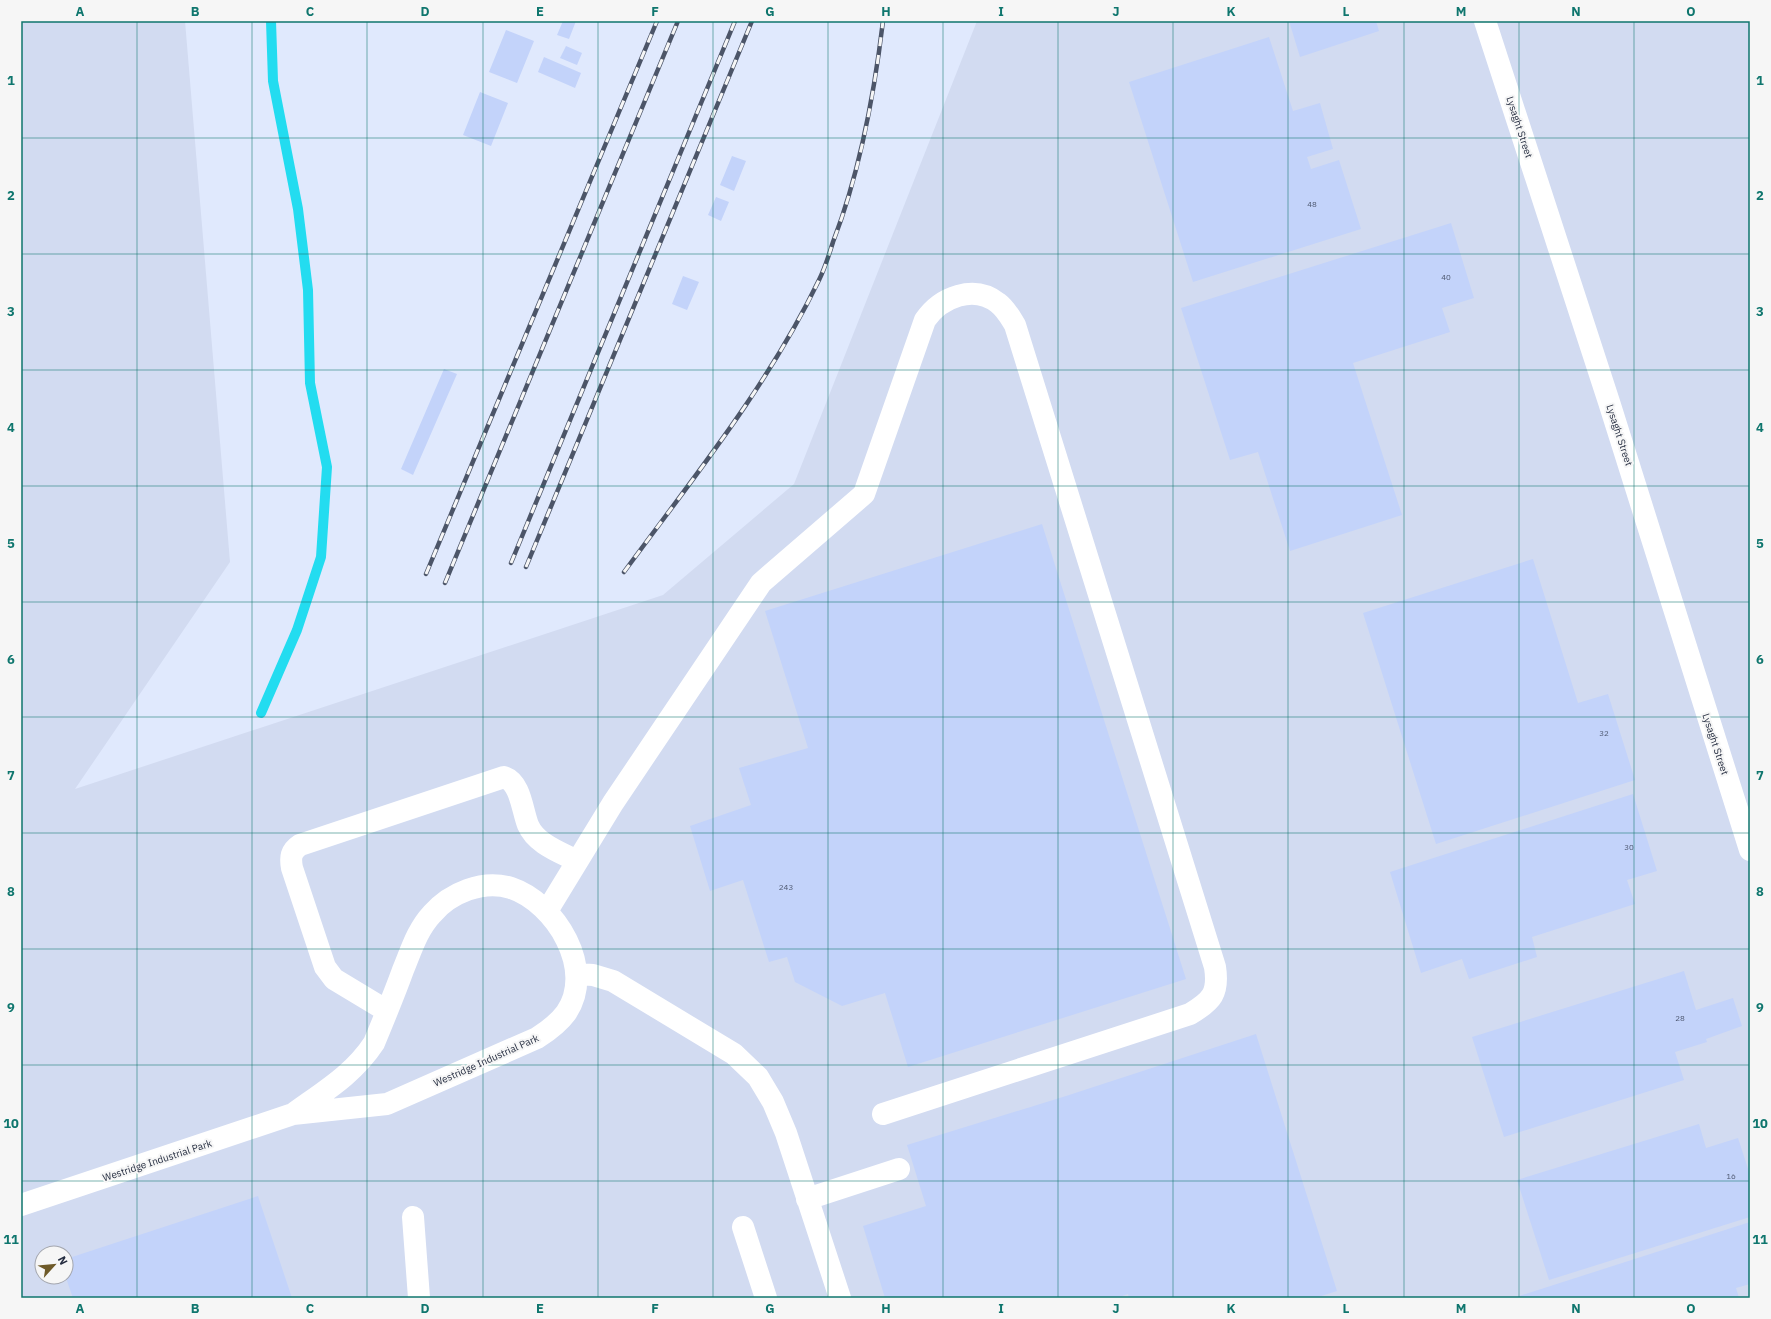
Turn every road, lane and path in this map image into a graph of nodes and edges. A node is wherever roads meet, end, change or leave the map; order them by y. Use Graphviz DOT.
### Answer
graph roads {
  1 [pos="1485,21"];
  2 [pos="1750,850"];
  3 [pos="577,861"];
  4 [pos="547,911"];
  5 [pos="577,974"];
  6 [pos="387,1011"];
  7 [pos="293,1114"];
  8 [pos="882,1114"];
  9 [pos="899,1168"];
  10 [pos="807,1199"];
  11 [pos="21,1205"];
  12 [pos="412,1217"];
  13 [pos="743,1228"];
  14 [pos="419,1298"];
  15 [pos="766,1298"];
  16 [pos="840,1298"];
  1 -- 2 [label="street, Lysaght Street"];
  3 -- 4 [label="street"];
  3 -- 6 [label="street"];
  3 -- 8 [label="street"];
  4 -- 5 [label="street, Westridge Industrial Park"];
  4 -- 6 [label="street, Westridge Industrial Park"];
  5 -- 7 [label="street, Westridge Industrial Park"];
  5 -- 10 [label="street"];
  6 -- 7 [label="street, Westridge Industrial Park"];
  7 -- 11 [label="street, Westridge Industrial Park"];
  9 -- 10 [label="street"];
  10 -- 16 [label="street"];
  12 -- 14 [label="street"];
  13 -- 15 [label="street"];
}
